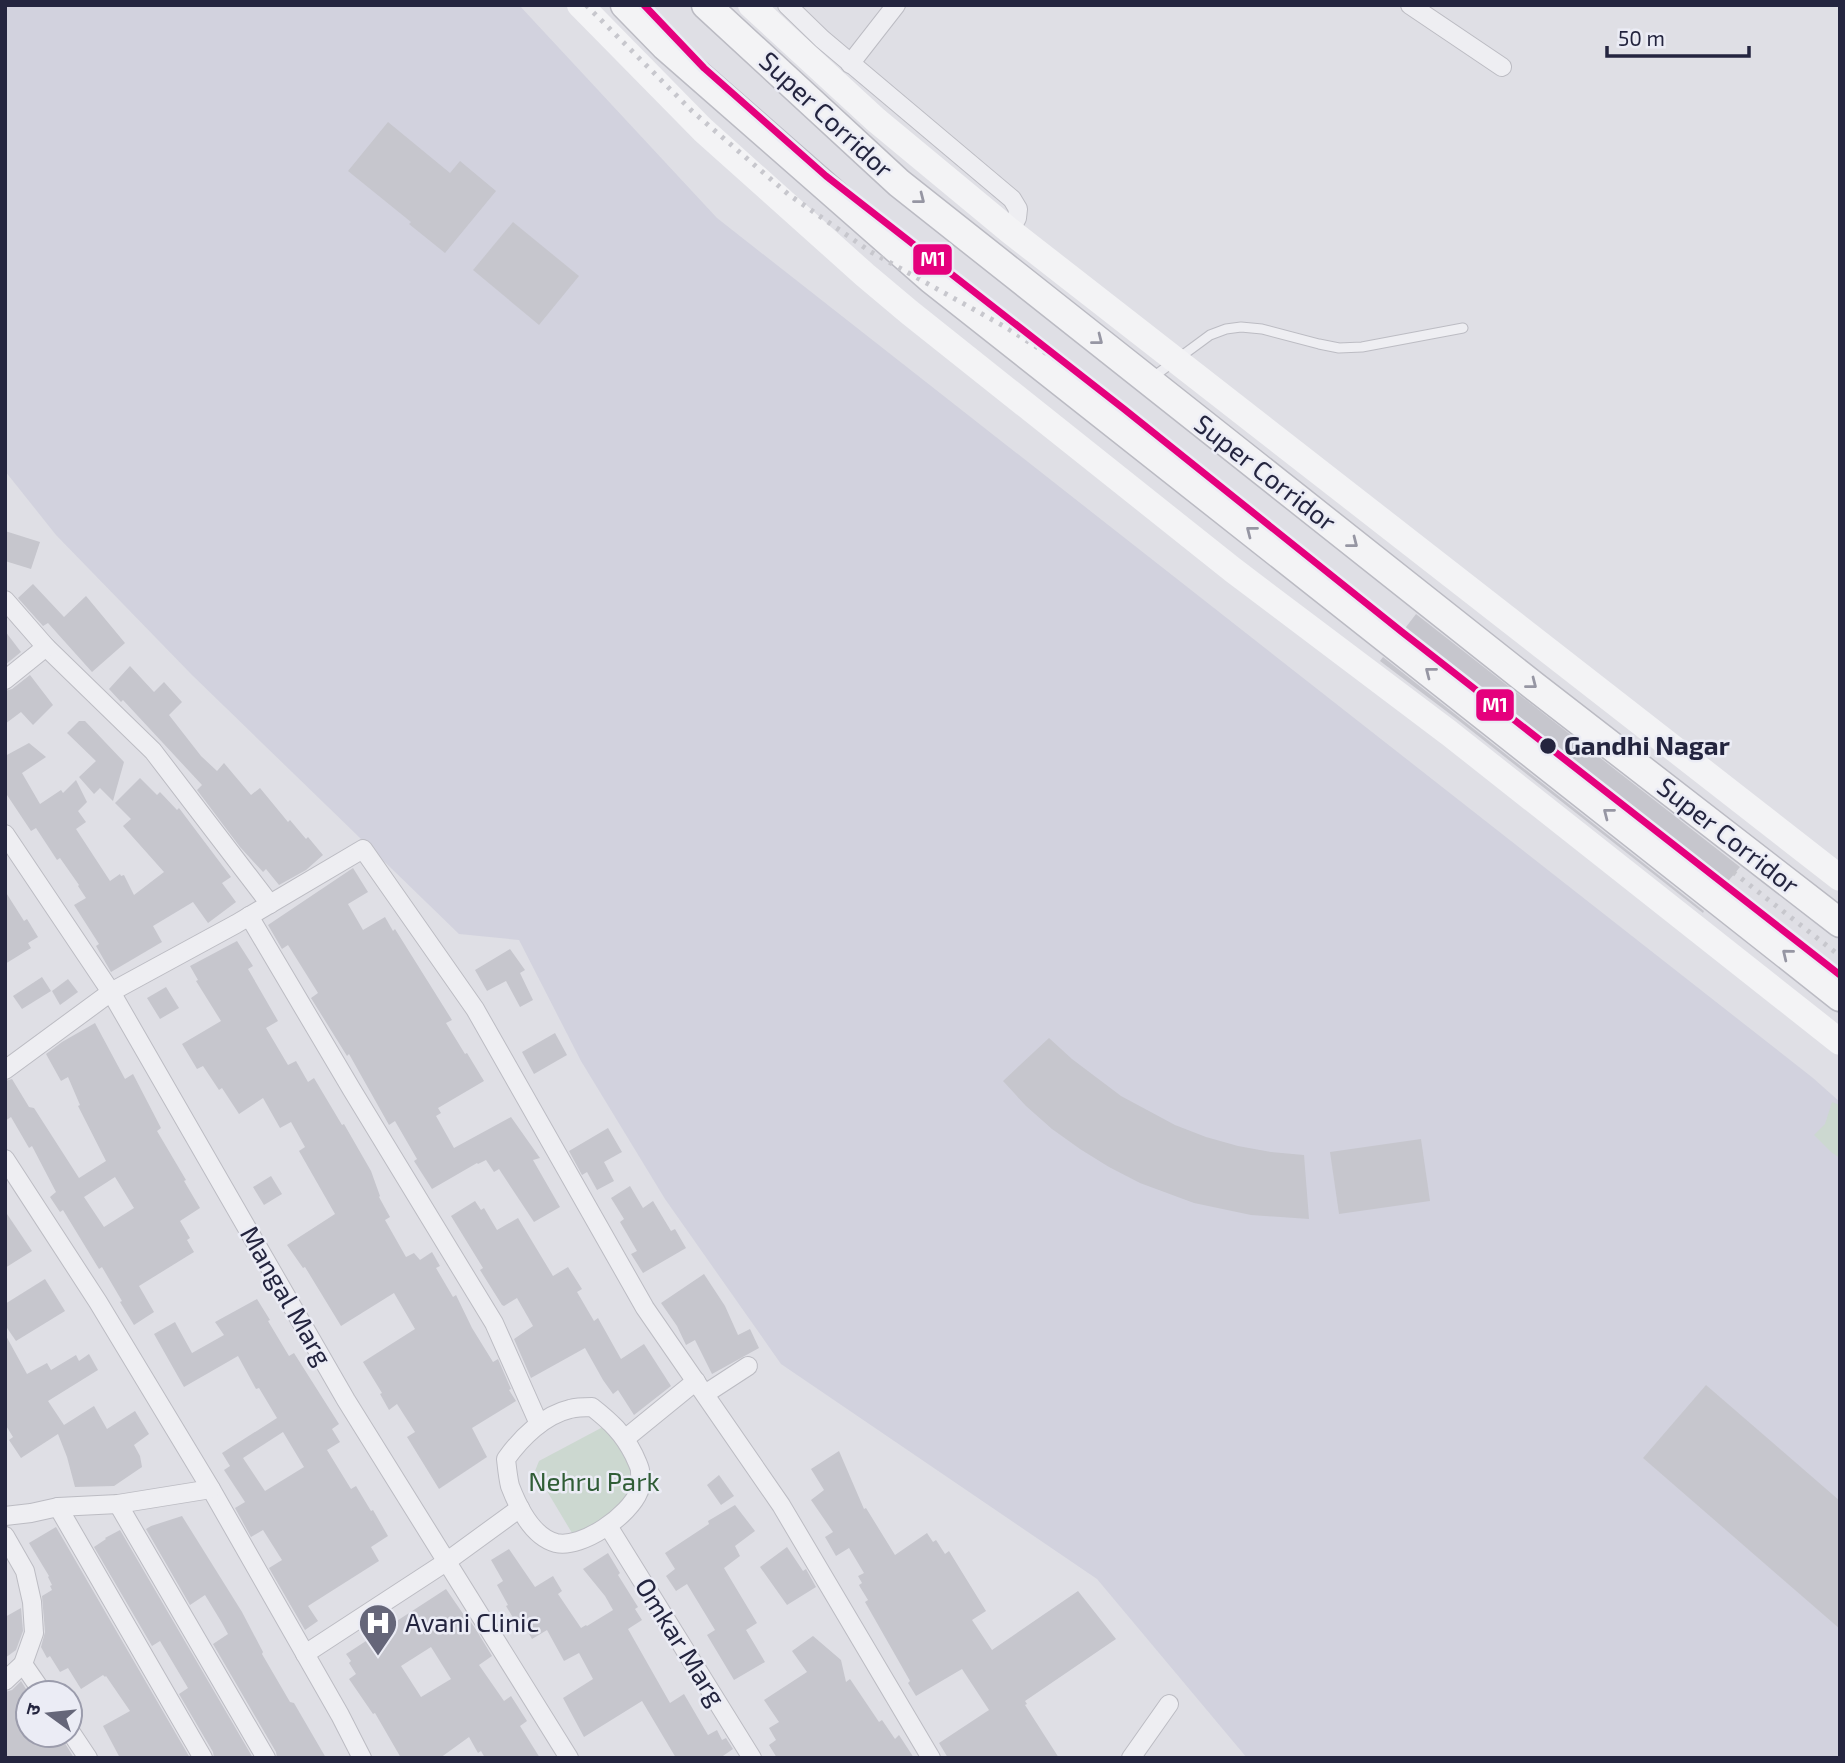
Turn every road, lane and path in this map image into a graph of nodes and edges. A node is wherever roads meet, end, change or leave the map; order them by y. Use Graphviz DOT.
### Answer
graph roads {
  1 [pos="580,5"];
  2 [pos="625,5"];
  3 [pos="706,5"];
  4 [pos="751,5"];
  5 [pos="787,5"];
  6 [pos="896,5"];
  7 [pos="1410,5"];
  8 [pos="850,64"];
  9 [pos="1502,67"];
  10 [pos="1010,231"];
  11 [pos="1463,328"];
  12 [pos="1177,360"];
  13 [pos="1149,381"];
  14 [pos="5,600"];
  15 [pos="46,647"];
  16 [pos="5,680"];
  17 [pos="5,834"];
  18 [pos="1840,878"];
  19 [pos="270,904"];
  20 [pos="249,916"];
  21 [pos="1840,923"];
  22 [pos="111,992"];
  23 [pos="1840,997"];
  24 [pos="1840,1042"];
  25 [pos="5,1070"];
  26 [pos="5,1159"];
  27 [pos="748,1366"];
  28 [pos="700,1388"];
  29 [pos="539,1424"];
  30 [pos="626,1438"];
  31 [pos="211,1489"];
  32 [pos="118,1504"];
  33 [pos="58,1507"];
  34 [pos="520,1508"];
  35 [pos="6,1515"];
  36 [pos="608,1527"];
  37 [pos="5,1536"];
  38 [pos="446,1562"];
  39 [pos="304,1654"];
  40 [pos="23,1664"];
  41 [pos="33,1679"];
  42 [pos="5,1681"];
  43 [pos="1169,1704"];
  44 [pos="358,1757"];
  45 [pos="203,1758"];
  46 [pos="266,1758"];
  47 [pos="569,1758"];
  48 [pos="752,1758"];
  49 [pos="931,1758"];
  50 [pos="1131,1758"];
  1 -- 24 [label="street"];
  23 -- 2 [label="main road, Super Corridor, one-way"];
  3 -- 13 [label="main road, Super Corridor, one-way"];
  4 -- 10 [label="street"];
  5 -- 8 [label="street"];
  6 -- 8 [label="street"];
  7 -- 9 [label="street"];
  8 -- 10 [label="street"];
  10 -- 12 [label="street"];
  11 -- 12 [label="lane"];
  12 -- 13 [label="lane"];
  12 -- 18 [label="street"];
  13 -- 21 [label="main road, Super Corridor, one-way"];
  14 -- 15 [label="street"];
  15 -- 16 [label="street"];
  15 -- 19 [label="street"];
  17 -- 22 [label="street, Mangal Marg"];
  19 -- 20 [label="street"];
  19 -- 28 [label="street"];
  20 -- 22 [label="street"];
  20 -- 29 [label="street"];
  22 -- 25 [label="street"];
  22 -- 38 [label="street, Mangal Marg"];
  26 -- 31 [label="street"];
  27 -- 28 [label="street"];
  28 -- 30 [label="street"];
  28 -- 49 [label="street"];
  29 -- 30 [label="street"];
  29 -- 34 [label="street"];
  30 -- 36 [label="street"];
  31 -- 32 [label="street"];
  31 -- 39 [label="street"];
  32 -- 33 [label="street"];
  32 -- 46 [label="street"];
  33 -- 35 [label="street"];
  33 -- 45 [label="street"];
  34 -- 36 [label="street"];
  34 -- 38 [label="street"];
  36 -- 48 [label="street, Omkar Marg"];
  37 -- 40 [label="street"];
  38 -- 39 [label="street"];
  38 -- 47 [label="street, Mangal Marg"];
  39 -- 44 [label="street"];
  40 -- 41 [label="street"];
  40 -- 42 [label="street"];
  43 -- 50 [label="street"];
}
